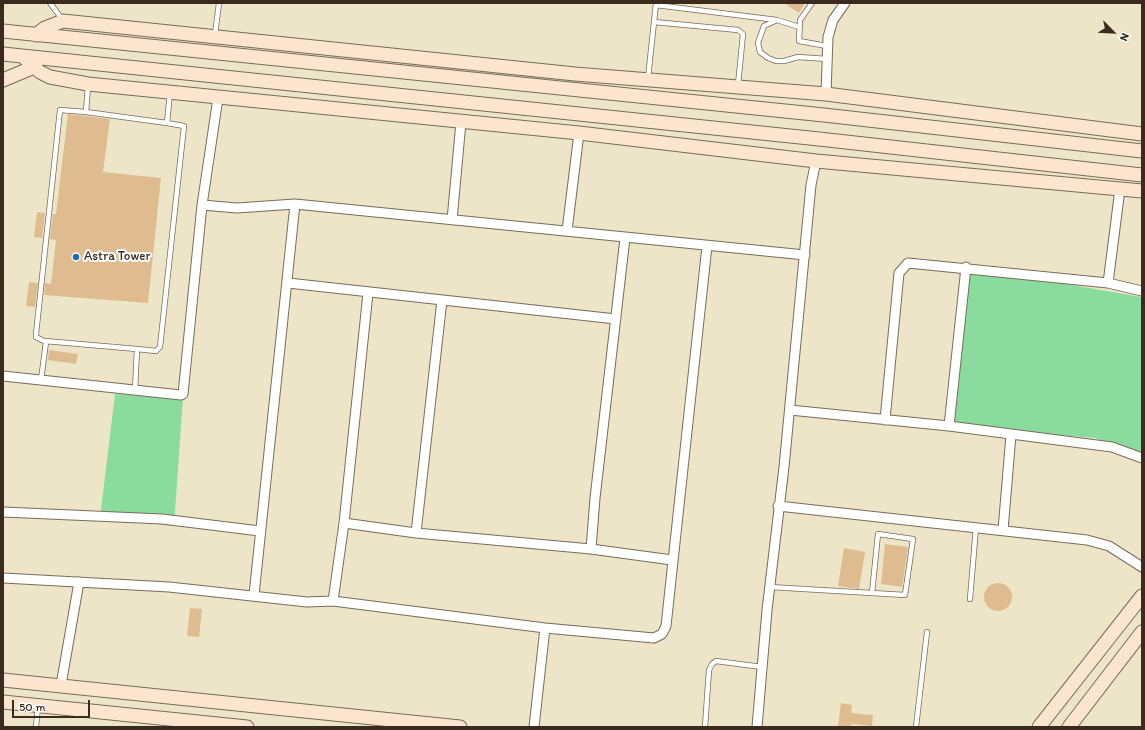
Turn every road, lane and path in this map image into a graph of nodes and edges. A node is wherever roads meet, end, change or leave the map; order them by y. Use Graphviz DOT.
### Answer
graph roads {
  1 [pos="50,3"];
  2 [pos="219,3"];
  3 [pos="812,3"];
  4 [pos="845,3"];
  5 [pos="656,4"];
  6 [pos="777,20"];
  7 [pos="63,21"];
  8 [pos="654,22"];
  9 [pos="799,27"];
  10 [pos="3,31"];
  11 [pos="36,35"];
  12 [pos="215,36"];
  13 [pos="828,46"];
  14 [pos="3,54"];
  15 [pos="22,56"];
  16 [pos="827,59"];
  17 [pos="34,67"];
  18 [pos="3,80"];
  19 [pos="648,80"];
  20 [pos="88,84"];
  21 [pos="738,87"];
  22 [pos="170,93"];
  23 [pos="826,94"];
  24 [pos="218,98"];
  25 [pos="86,112"];
  26 [pos="461,122"];
  27 [pos="167,123"];
  28 [pos="1082,126"];
  29 [pos="579,133"];
  30 [pos="1142,134"];
  31 [pos="1058,142"];
  32 [pos="1142,151"];
  33 [pos="816,161"];
  34 [pos="1078,168"];
  35 [pos="1142,175"];
  36 [pos="1056,182"];
  37 [pos="1120,189"];
  38 [pos="1142,191"];
  39 [pos="294,204"];
  40 [pos="202,205"];
  41 [pos="452,220"];
  42 [pos="567,232"];
  43 [pos="625,238"];
  44 [pos="707,246"];
  45 [pos="805,255"];
  46 [pos="966,267"];
  47 [pos="288,283"];
  48 [pos="1108,283"];
  49 [pos="1142,291"];
  50 [pos="368,292"];
  51 [pos="442,300"];
  52 [pos="616,319"];
  53 [pos="45,341"];
  54 [pos="137,350"];
  55 [pos="3,376"];
  56 [pos="41,380"];
  57 [pos="135,390"];
  58 [pos="790,410"];
  59 [pos="885,420"];
  60 [pos="949,426"];
  61 [pos="1011,435"];
  62 [pos="1142,458"];
  63 [pos="778,506"];
  64 [pos="3,512"];
  65 [pos="344,523"];
  66 [pos="976,527"];
  67 [pos="260,530"];
  68 [pos="1003,530"];
  69 [pos="416,532"];
  70 [pos="591,549"];
  71 [pos="672,560"];
  72 [pos="1142,567"];
  73 [pos="3,578"];
  74 [pos="79,582"];
  75 [pos="770,587"];
  76 [pos="872,593"];
  77 [pos="254,595"];
  78 [pos="1142,596"];
  79 [pos="970,599"];
  80 [pos="333,601"];
  81 [pos="545,628"];
  82 [pos="927,632"];
  83 [pos="1140,640"];
  84 [pos="762,668"];
  85 [pos="3,680"];
  86 [pos="20,682"];
  87 [pos="62,685"];
  88 [pos="3,702"];
  89 [pos="18,704"];
  90 [pos="38,706"];
  91 [pos="188,724"];
  92 [pos="210,725"];
  93 [pos="1072,725"];
  94 [pos="36,727"];
  95 [pos="247,727"];
  96 [pos="460,727"];
  97 [pos="534,727"];
  98 [pos="705,727"];
  99 [pos="757,727"];
  100 [pos="916,727"];
  101 [pos="1039,727"];
  1 -- 7 [label="lane"];
  2 -- 12 [label="lane"];
  3 -- 9 [label="lane"];
  4 -- 13 [label="street"];
  5 -- 6 [label="lane"];
  5 -- 8 [label="lane"];
  6 -- 9 [label="lane"];
  6 -- 16 [label="lane"];
  7 -- 11 [label="street"];
  7 -- 12 [label="street"];
  8 -- 19 [label="lane"];
  8 -- 21 [label="lane"];
  9 -- 13 [label="lane"];
  10 -- 11 [label="street"];
  11 -- 31 [label="street"];
  12 -- 19 [label="street"];
  13 -- 16 [label="street"];
  14 -- 15 [label="street"];
  15 -- 17 [label="street"];
  15 -- 34 [label="street"];
  16 -- 23 [label="street"];
  17 -- 18 [label="street"];
  17 -- 20 [label="street"];
  19 -- 21 [label="street"];
  20 -- 22 [label="street"];
  20 -- 25 [label="lane"];
  21 -- 23 [label="street"];
  22 -- 24 [label="street"];
  22 -- 27 [label="lane"];
  23 -- 28 [label="street"];
  24 -- 26 [label="street"];
  24 -- 40 [label="street"];
  25 -- 27 [label="lane"];
  25 -- 53 [label="lane"];
  26 -- 29 [label="street"];
  26 -- 41 [label="street"];
  27 -- 54 [label="lane"];
  28 -- 30 [label="street"];
  28 -- 31 [label="street"];
  29 -- 33 [label="street"];
  29 -- 42 [label="street"];
  31 -- 32 [label="street"];
  33 -- 36 [label="street"];
  33 -- 45 [label="street"];
  34 -- 35 [label="street"];
  34 -- 36 [label="street"];
  36 -- 37 [label="street"];
  37 -- 38 [label="street"];
  37 -- 48 [label="street"];
  39 -- 40 [label="street"];
  39 -- 41 [label="street"];
  39 -- 47 [label="street"];
  40 -- 57 [label="street"];
  41 -- 42 [label="street"];
  42 -- 43 [label="street"];
  43 -- 44 [label="street"];
  43 -- 52 [label="street"];
  44 -- 45 [label="street"];
  44 -- 71 [label="street"];
  45 -- 58 [label="street"];
  46 -- 48 [label="street"];
  46 -- 59 [label="street"];
  46 -- 60 [label="street"];
  47 -- 50 [label="street"];
  47 -- 67 [label="street"];
  48 -- 49 [label="street"];
  50 -- 51 [label="street"];
  50 -- 65 [label="street"];
  51 -- 52 [label="street"];
  51 -- 69 [label="street"];
  52 -- 70 [label="street"];
  53 -- 54 [label="lane"];
  53 -- 56 [label="lane"];
  54 -- 57 [label="lane"];
  55 -- 56 [label="street"];
  56 -- 57 [label="street"];
  58 -- 59 [label="street"];
  58 -- 63 [label="street"];
  59 -- 60 [label="street"];
  60 -- 61 [label="street"];
  61 -- 62 [label="street"];
  61 -- 68 [label="street"];
  63 -- 66 [label="street"];
  63 -- 75 [label="street"];
  64 -- 67 [label="street"];
  65 -- 69 [label="street"];
  65 -- 80 [label="street"];
  66 -- 68 [label="street"];
  66 -- 79 [label="lane"];
  67 -- 77 [label="street"];
  68 -- 72 [label="street"];
  69 -- 70 [label="street"];
  70 -- 71 [label="street"];
  71 -- 81 [label="street"];
  73 -- 74 [label="street"];
  74 -- 77 [label="street"];
  74 -- 87 [label="street"];
  75 -- 76 [label="lane"];
  75 -- 84 [label="street"];
  76 -- 76 [label="lane"];
  77 -- 80 [label="street"];
  78 -- 101 [label="street"];
  80 -- 81 [label="street"];
  81 -- 97 [label="street"];
  82 -- 100 [label="lane"];
  83 -- 93 [label="street"];
  84 -- 98 [label="lane"];
  84 -- 99 [label="street"];
  85 -- 86 [label="street"];
  86 -- 87 [label="street"];
  86 -- 89 [label="street"];
  87 -- 96 [label="street"];
  88 -- 89 [label="street"];
  89 -- 90 [label="street"];
  90 -- 91 [label="street"];
  90 -- 94 [label="lane"];
  91 -- 92 [label="street"];
  92 -- 95 [label="street"];
}
